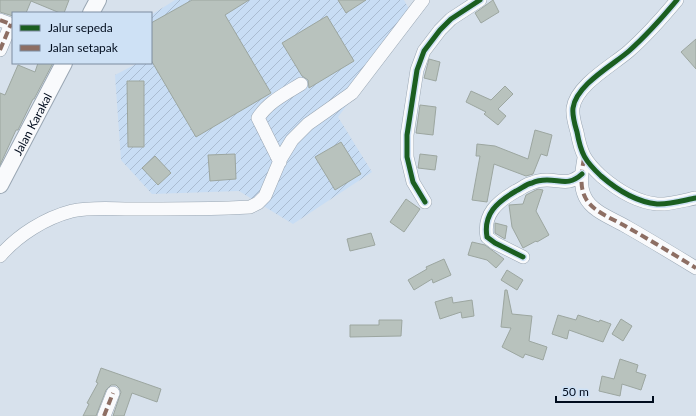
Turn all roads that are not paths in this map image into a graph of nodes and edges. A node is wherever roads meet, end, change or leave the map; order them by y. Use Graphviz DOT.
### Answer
graph roads {
  1 [pos="98,0"];
  2 [pos="423,0"];
  3 [pos="480,0"];
  4 [pos="676,0"];
  5 [pos="92,12"];
  6 [pos="8,23"];
  7 [pos="0,50"];
  8 [pos="63,64"];
  9 [pos="301,84"];
  10 [pos="584,158"];
  11 [pos="280,162"];
  12 [pos="582,174"];
  13 [pos="0,185"];
  14 [pos="696,198"];
  15 [pos="425,202"];
  16 [pos="0,256"];
  17 [pos="523,257"];
  18 [pos="696,268"];
  19 [pos="113,393"];
  20 [pos="104,416"];
  1 -- 5 [label="main road"];
  2 -- 11 [label="street"];
  3 -- 15 [label="street"];
  4 -- 10 [label="street"];
  6 -- 7 [label="street"];
  8 -- 13 [label="main road, Jalan Karakal"];
  9 -- 11 [label="street"];
  10 -- 12 [label="street"];
  10 -- 14 [label="street"];
  11 -- 16 [label="street"];
  12 -- 17 [label="street"];
  12 -- 18 [label="street"];
  19 -- 20 [label="street"];
}
